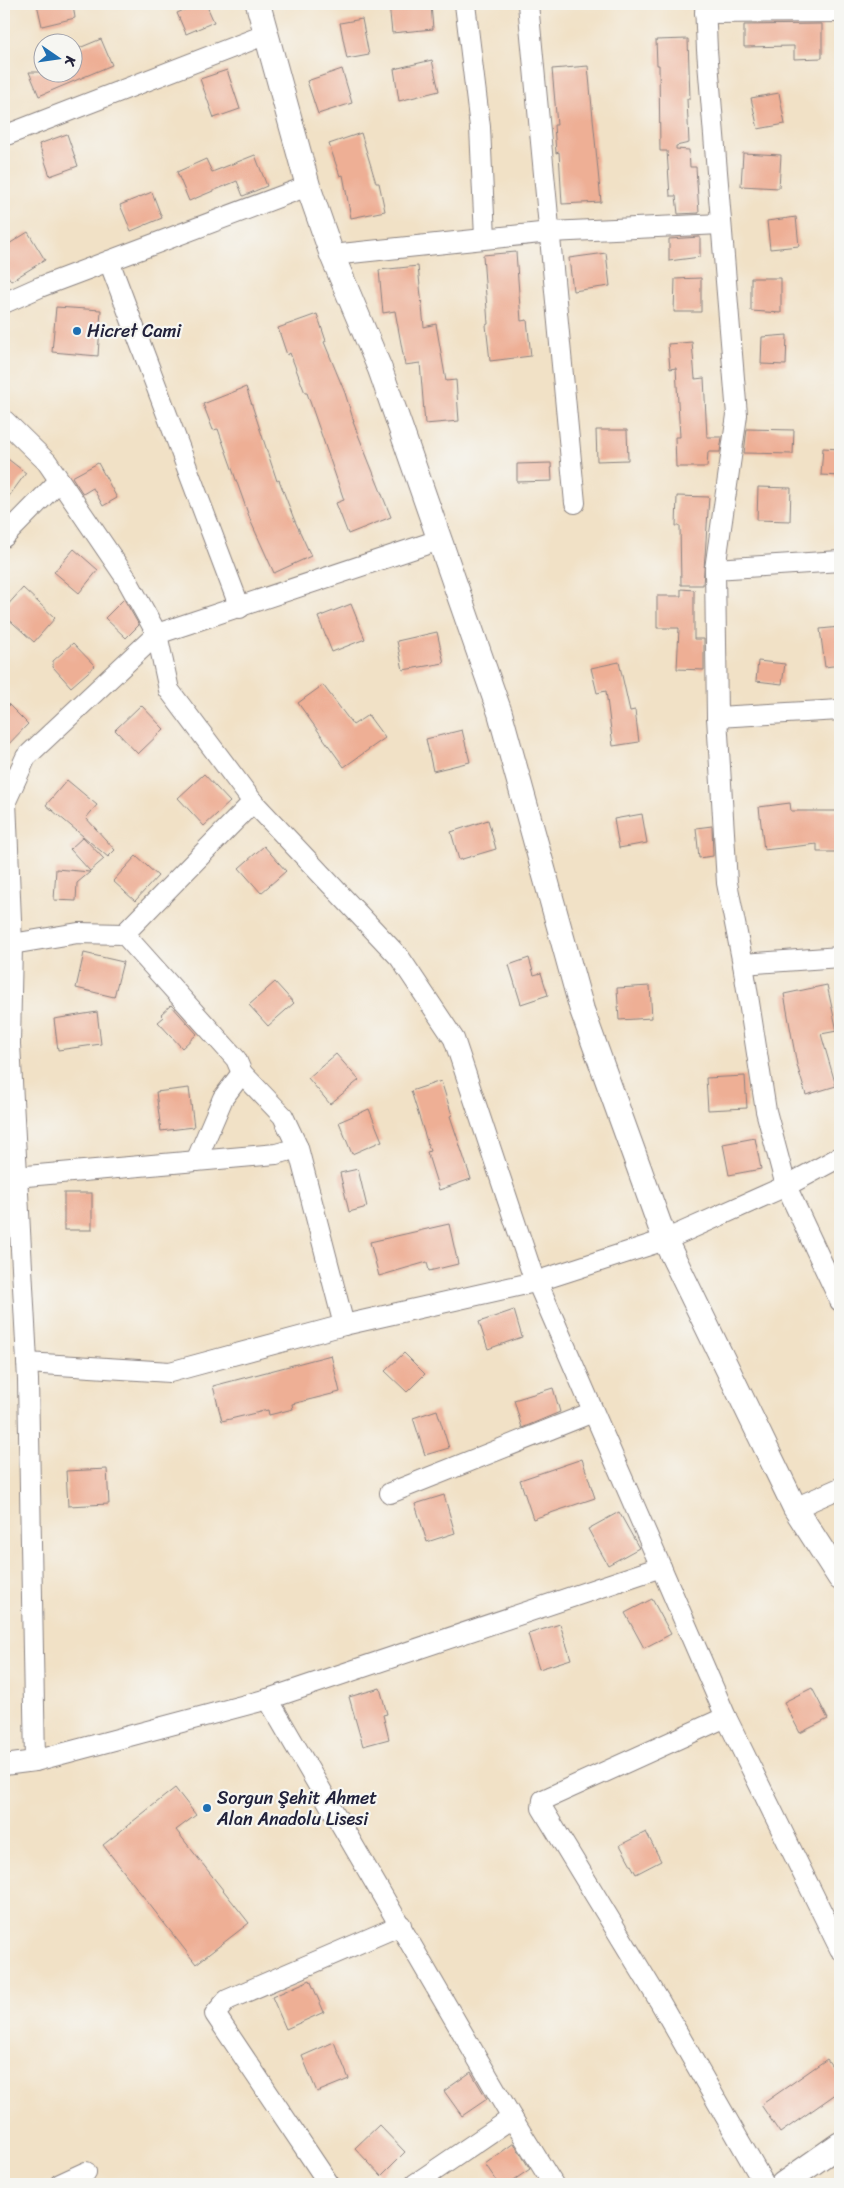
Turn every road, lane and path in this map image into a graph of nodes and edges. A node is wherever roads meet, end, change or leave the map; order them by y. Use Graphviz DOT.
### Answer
graph roads {
  1 [pos="258,4"];
  2 [pos="465,4"];
  3 [pos="528,4"];
  4 [pos="705,8"];
  5 [pos="840,12"];
  6 [pos="267,34"];
  7 [pos="4,136"];
  8 [pos="308,186"];
  9 [pos="721,224"];
  10 [pos="550,232"];
  11 [pos="485,238"];
  12 [pos="332,254"];
  13 [pos="110,261"];
  14 [pos="4,303"];
  15 [pos="4,420"];
  16 [pos="59,481"];
  17 [pos="575,503"];
  18 [pos="4,537"];
  19 [pos="439,540"];
  20 [pos="840,561"];
  21 [pos="715,568"];
  22 [pos="240,608"];
  23 [pos="157,634"];
  24 [pos="840,710"];
  25 [pos="717,716"];
  26 [pos="5,801"];
  27 [pos="253,802"];
  28 [pos="124,934"];
  29 [pos="12,944"];
  30 [pos="840,957"];
  31 [pos="743,964"];
  32 [pos="8,977"];
  33 [pos="242,1073"];
  34 [pos="298,1148"];
  35 [pos="840,1157"];
  36 [pos="196,1161"];
  37 [pos="10,1178"];
  38 [pos="786,1186"];
  39 [pos="666,1240"];
  40 [pos="534,1282"];
  41 [pos="840,1300"];
  42 [pos="344,1325"];
  43 [pos="27,1363"];
  44 [pos="593,1412"];
  45 [pos="840,1488"];
  46 [pos="390,1493"];
  47 [pos="794,1508"];
  48 [pos="661,1567"];
  49 [pos="840,1578"];
  50 [pos="268,1699"];
  51 [pos="726,1717"];
  52 [pos="35,1761"];
  53 [pos="4,1765"];
  54 [pos="401,1925"];
  55 [pos="840,1949"];
  56 [pos="512,2118"];
  57 [pos="840,2144"];
  58 [pos="86,2172"];
  59 [pos="60,2184"];
  60 [pos="328,2184"];
  61 [pos="415,2184"];
  62 [pos="553,2184"];
  63 [pos="764,2184"];
  64 [pos="783,2184"];
  1 -- 6 [label="street"];
  2 -- 11 [label="street"];
  3 -- 10 [label="street"];
  4 -- 5 [label="street"];
  4 -- 9 [label="street"];
  6 -- 7 [label="street"];
  6 -- 8 [label="street"];
  8 -- 12 [label="street"];
  8 -- 13 [label="street"];
  9 -- 10 [label="street"];
  9 -- 21 [label="street"];
  10 -- 11 [label="street"];
  10 -- 17 [label="street"];
  11 -- 12 [label="street"];
  12 -- 19 [label="street"];
  13 -- 14 [label="street"];
  13 -- 22 [label="street"];
  15 -- 16 [label="street"];
  16 -- 18 [label="street"];
  16 -- 23 [label="street"];
  19 -- 22 [label="street"];
  19 -- 39 [label="street"];
  20 -- 21 [label="street"];
  21 -- 25 [label="street"];
  22 -- 23 [label="street"];
  23 -- 26 [label="street"];
  23 -- 27 [label="street"];
  24 -- 25 [label="street"];
  25 -- 31 [label="street"];
  26 -- 29 [label="street"];
  27 -- 28 [label="street"];
  27 -- 40 [label="street"];
  28 -- 29 [label="street"];
  28 -- 33 [label="street"];
  29 -- 32 [label="street"];
  30 -- 31 [label="street"];
  31 -- 38 [label="street"];
  32 -- 37 [label="street"];
  33 -- 34 [label="street"];
  33 -- 36 [label="street"];
  34 -- 36 [label="street"];
  34 -- 42 [label="street"];
  35 -- 38 [label="street"];
  36 -- 37 [label="street"];
  37 -- 43 [label="street"];
  38 -- 39 [label="street"];
  38 -- 41 [label="street"];
  39 -- 40 [label="street"];
  39 -- 47 [label="street"];
  40 -- 42 [label="street"];
  40 -- 44 [label="street"];
  42 -- 43 [label="street"];
  43 -- 52 [label="street"];
  44 -- 46 [label="street"];
  44 -- 48 [label="street"];
  45 -- 47 [label="street"];
  47 -- 49 [label="street"];
  48 -- 50 [label="street"];
  48 -- 51 [label="street"];
  50 -- 52 [label="street"];
  50 -- 54 [label="street"];
  51 -- 55 [label="street"];
  51 -- 63 [label="street"];
  52 -- 53 [label="street"];
  54 -- 56 [label="street"];
  54 -- 60 [label="street"];
  56 -- 61 [label="street"];
  56 -- 62 [label="street"];
  57 -- 64 [label="street"];
  58 -- 59 [label="street"];
}
